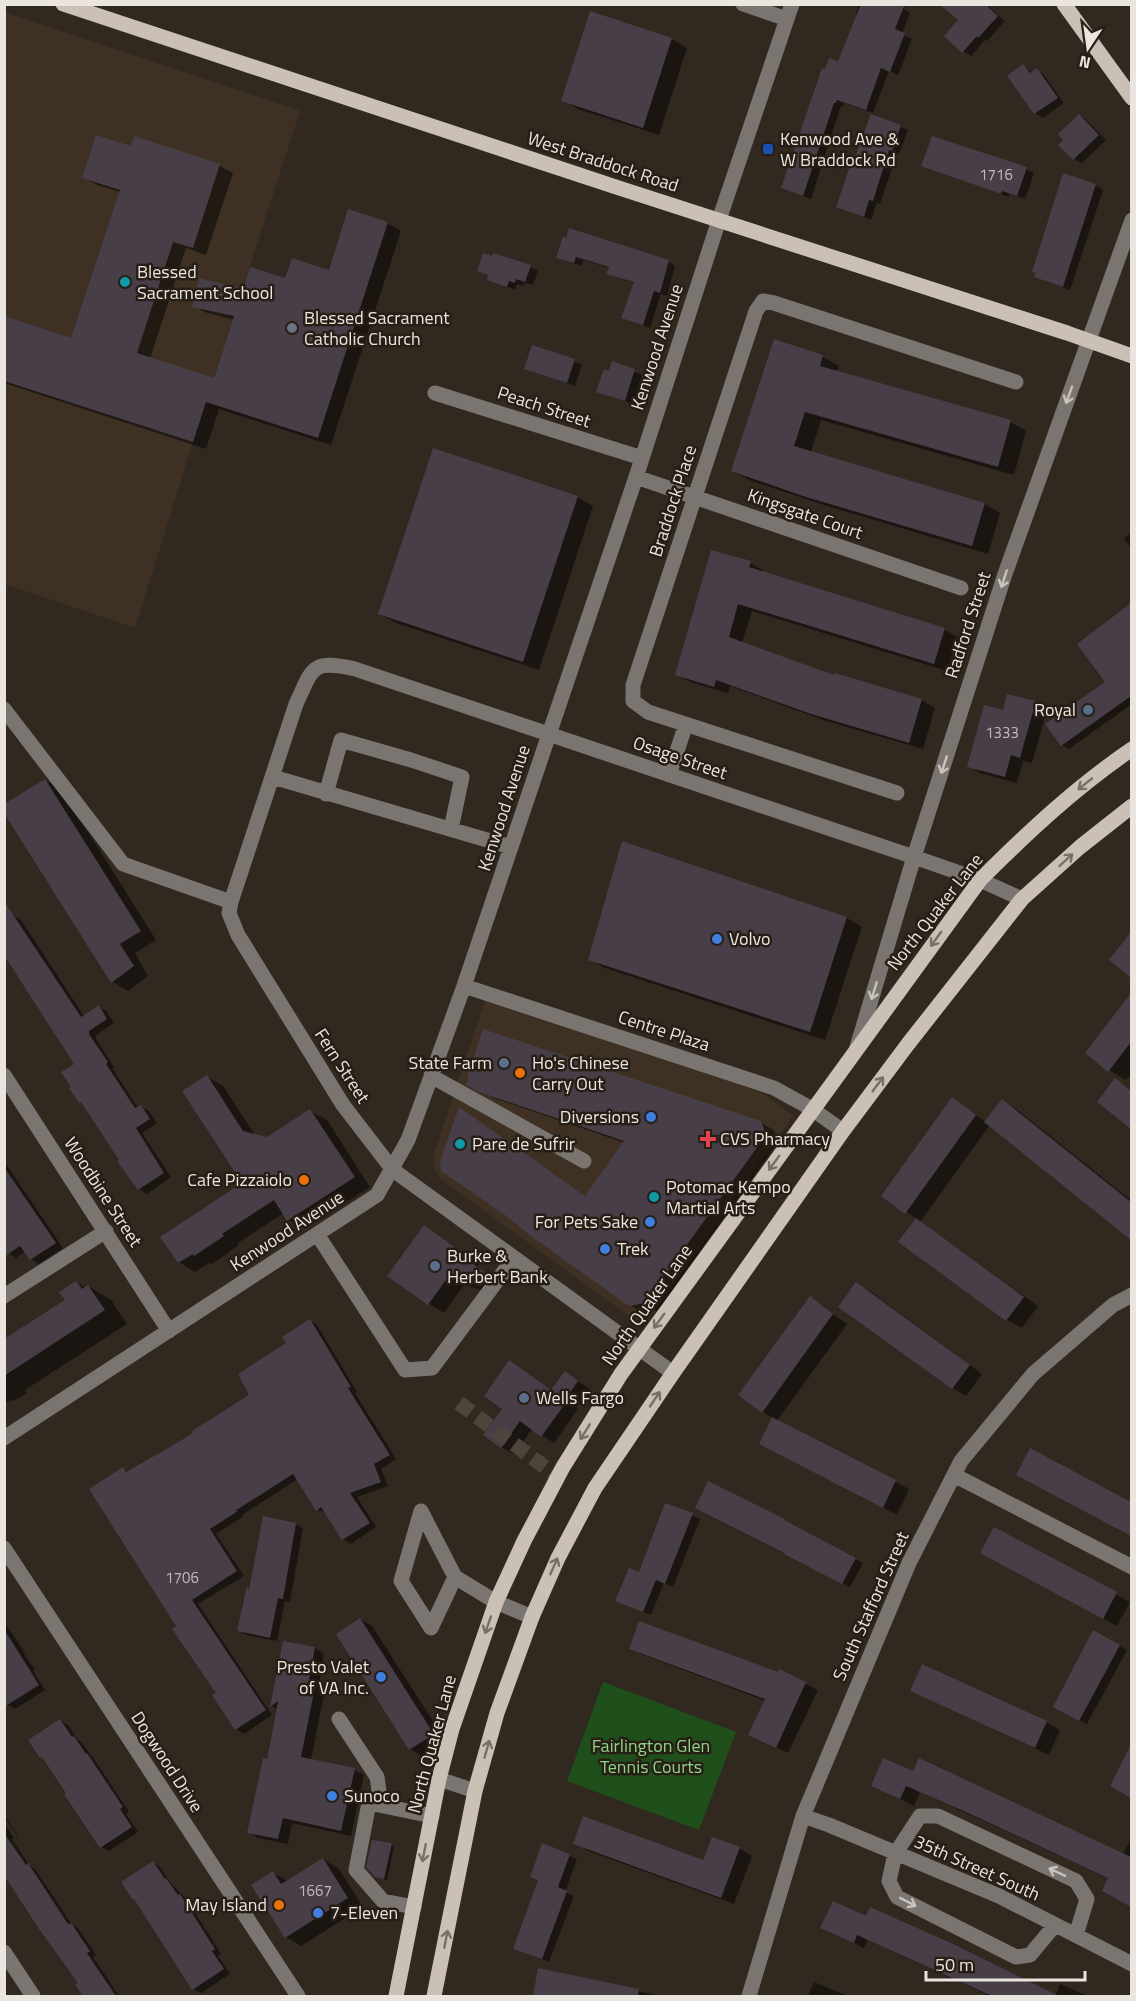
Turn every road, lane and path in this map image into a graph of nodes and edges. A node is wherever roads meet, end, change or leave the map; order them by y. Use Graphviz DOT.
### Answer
graph roads {
  1 [pos="63,4"];
  2 [pos="743,4"];
  3 [pos="1064,4"];
  4 [pos="790,12"];
  5 [pos="1131,98"];
  6 [pos="718,220"];
  7 [pos="1131,220"];
  8 [pos="1088,340"];
  9 [pos="1131,356"];
  10 [pos="1016,382"];
  11 [pos="435,393"];
  12 [pos="642,458"];
  13 [pos="636,477"];
  14 [pos="695,497"];
  15 [pos="961,588"];
  16 [pos="323,665"];
  17 [pos="4,709"];
  18 [pos="686,724"];
  19 [pos="549,734"];
  20 [pos="1131,749"];
  21 [pos="669,775"];
  22 [pos="273,777"];
  23 [pos="897,793"];
  24 [pos="326,794"];
  25 [pos="1131,806"];
  26 [pos="451,830"];
  27 [pos="511,847"];
  28 [pos="914,857"];
  29 [pos="980,880"];
  30 [pos="1022,899"];
  31 [pos="231,902"];
  32 [pos="464,986"];
  33 [pos="857,1047"];
  34 [pos="4,1075"];
  35 [pos="431,1076"];
  36 [pos="812,1109"];
  37 [pos="843,1131"];
  38 [pos="584,1161"];
  39 [pos="393,1170"];
  40 [pos="105,1232"];
  41 [pos="317,1234"];
  42 [pos="514,1257"];
  43 [pos="1131,1295"];
  44 [pos="4,1296"];
  45 [pos="169,1331"];
  46 [pos="640,1348"];
  47 [pos="673,1373"];
  48 [pos="4,1438"];
  49 [pos="954,1475"];
  50 [pos="4,1548"];
  51 [pos="1131,1567"];
  52 [pos="455,1577"];
  53 [pos="496,1602"];
  54 [pos="532,1617"];
  55 [pos="339,1719"];
  56 [pos="439,1779"];
  57 [pos="476,1791"];
  58 [pos="381,1805"];
  59 [pos="432,1816"];
  60 [pos="803,1816"];
  61 [pos="895,1854"];
  62 [pos="414,1907"];
  63 [pos="1055,1925"];
  64 [pos="1076,1935"];
  65 [pos="4,1952"];
  66 [pos="1131,1964"];
  67 [pos="33,1996"];
  68 [pos="298,1996"];
  69 [pos="396,1996"];
  70 [pos="434,1996"];
  71 [pos="749,1996"];
  1 -- 6 [label="main road, West Braddock Road"];
  2 -- 4 [label="street"];
  3 -- 5 [label="main road"];
  4 -- 6 [label="street, Kenwood Avenue"];
  6 -- 8 [label="main road, West Braddock Road"];
  6 -- 12 [label="street, Kenwood Avenue"];
  7 -- 8 [label="street, Radford Street"];
  8 -- 9 [label="main road, West Braddock Road"];
  8 -- 28 [label="street, Radford Street, one-way"];
  10 -- 14 [label="street, Braddock Place"];
  11 -- 12 [label="street, Peach Street"];
  12 -- 13 [label="street, Kenwood Avenue"];
  13 -- 14 [label="street, Kingsgate Court"];
  13 -- 19 [label="street, Kenwood Avenue"];
  14 -- 15 [label="street, Kingsgate Court"];
  14 -- 18 [label="street, Braddock Place"];
  16 -- 19 [label="street, Osage Street"];
  16 -- 22 [label="street, Fern Street"];
  17 -- 31 [label="street"];
  18 -- 21 [label="street"];
  18 -- 23 [label="street, Braddock Place"];
  19 -- 21 [label="street, Osage Street"];
  19 -- 27 [label="street, Kenwood Avenue"];
  20 -- 29 [label="main road, North Quaker Lane, one-way"];
  21 -- 28 [label="street, Osage Street"];
  22 -- 24 [label="street"];
  22 -- 31 [label="street, Fern Street"];
  24 -- 26 [label="street"];
  24 -- 26 [label="street"];
  30 -- 25 [label="main road, one-way"];
  26 -- 27 [label="street"];
  27 -- 32 [label="street, Kenwood Avenue"];
  28 -- 29 [label="street, Osage Street"];
  28 -- 33 [label="street, Radford Street, one-way"];
  29 -- 30 [label="street, Osage Street"];
  29 -- 33 [label="main road, North Quaker Lane, one-way"];
  37 -- 30 [label="main road, one-way"];
  31 -- 39 [label="street, Fern Street"];
  32 -- 35 [label="street, Kenwood Avenue"];
  32 -- 36 [label="street, Centre Plaza"];
  33 -- 36 [label="main road, North Quaker Lane"];
  34 -- 40 [label="street, Woodbine Street"];
  35 -- 38 [label="street"];
  35 -- 39 [label="street, Kenwood Avenue"];
  36 -- 37 [label="street, Centre Plaza"];
  36 -- 46 [label="main road, North Quaker Lane, one-way"];
  37 -- 47 [label="main road"];
  39 -- 41 [label="street, Kenwood Avenue"];
  39 -- 42 [label="street, Fern Street"];
  40 -- 44 [label="street"];
  40 -- 45 [label="street, Woodbine Street"];
  41 -- 42 [label="street"];
  41 -- 45 [label="street, Kenwood Avenue"];
  42 -- 46 [label="street, Fern Street"];
  43 -- 49 [label="street, South Stafford Street"];
  45 -- 48 [label="street, Kenwood Avenue"];
  46 -- 47 [label="street, Fern Street"];
  46 -- 53 [label="main road, North Quaker Lane, one-way"];
  54 -- 47 [label="main road, one-way"];
  49 -- 51 [label="street"];
  49 -- 60 [label="street, South Stafford Street"];
  50 -- 68 [label="street, Dogwood Drive"];
  52 -- 52 [label="street"];
  52 -- 53 [label="street"];
  53 -- 54 [label="street"];
  53 -- 56 [label="main road, North Quaker Lane, one-way"];
  57 -- 54 [label="main road, one-way"];
  55 -- 58 [label="street"];
  56 -- 57 [label="street"];
  56 -- 59 [label="main road, North Quaker Lane"];
  70 -- 57 [label="main road, one-way"];
  58 -- 59 [label="street"];
  58 -- 62 [label="street"];
  59 -- 62 [label="main road, North Quaker Lane, one-way"];
  60 -- 61 [label="street, 35th Street South"];
  60 -- 71 [label="street, South Stafford Street"];
  61 -- 63 [label="street, 35th Street South"];
  61 -- 63 [label="street, one-way"];
  64 -- 61 [label="street, one-way"];
  62 -- 69 [label="main road, North Quaker Lane"];
  63 -- 64 [label="street, 35th Street South"];
  64 -- 66 [label="street, 35th Street South"];
  65 -- 67 [label="street"];
}
